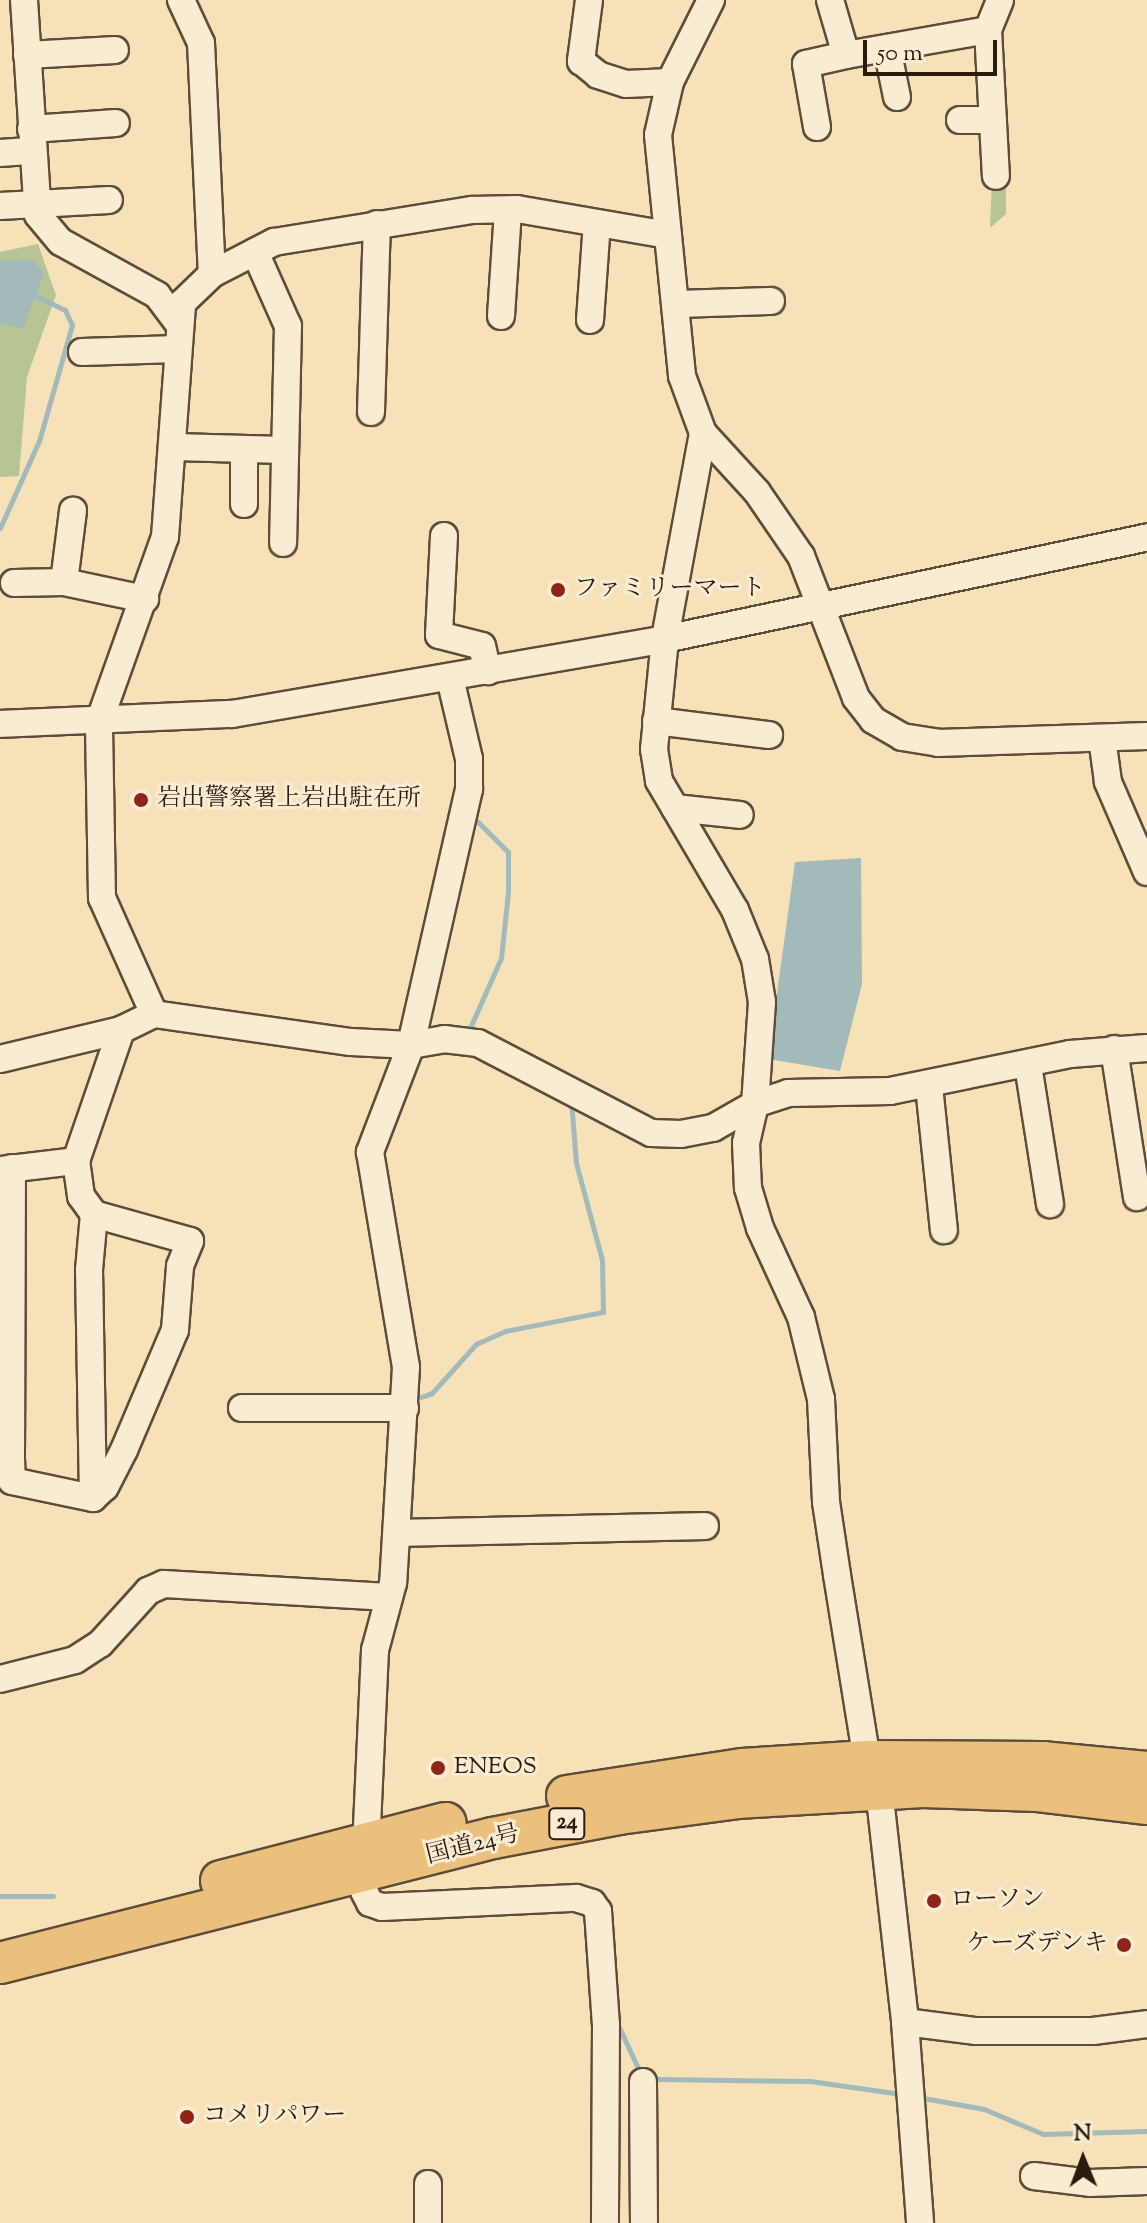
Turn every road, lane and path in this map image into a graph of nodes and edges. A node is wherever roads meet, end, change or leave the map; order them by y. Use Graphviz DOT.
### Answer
graph roads {
  1 [pos="24,0"];
  2 [pos="181,0"];
  3 [pos="589,0"];
  4 [pos="711,0"];
  5 [pos="830,0"];
  6 [pos="1000,0"];
  7 [pos="988,30"];
  8 [pos="887,48"];
  9 [pos="115,50"];
  10 [pos="27,55"];
  11 [pos="846,55"];
  12 [pos="670,82"];
  13 [pos="897,97"];
  14 [pos="960,120"];
  15 [pos="993,120"];
  16 [pos="116,123"];
  17 [pos="817,127"];
  18 [pos="31,140"];
  19 [pos="0,153"];
  20 [pos="996,176"];
  21 [pos="109,200"];
  22 [pos="37,203"];
  23 [pos="0,206"];
  24 [pos="508,210"];
  25 [pos="597,223"];
  26 [pos="377,224"];
  27 [pos="668,235"];
  28 [pos="255,252"];
  29 [pos="212,274"];
  30 [pos="771,301"];
  31 [pos="676,304"];
  32 [pos="501,316"];
  33 [pos="590,320"];
  34 [pos="177,336"];
  35 [pos="82,352"];
  36 [pos="371,412"];
  37 [pos="703,433"];
  38 [pos="174,447"];
  39 [pos="244,449"];
  40 [pos="285,450"];
  41 [pos="244,504"];
  42 [pos="73,511"];
  43 [pos="444,536"];
  44 [pos="1147,537"];
  45 [pos="283,543"];
  46 [pos="64,582"];
  47 [pos="14,583"];
  48 [pos="145,599"];
  49 [pos="818,607"];
  50 [pos="665,639"];
  51 [pos="488,671"];
  52 [pos="450,678"];
  53 [pos="656,721"];
  54 [pos="99,722"];
  55 [pos="0,724"];
  56 [pos="769,735"];
  57 [pos="1147,736"];
  58 [pos="1102,738"];
  59 [pos="675,808"];
  60 [pos="740,815"];
  61 [pos="1147,872"];
  62 [pos="154,1014"];
  63 [pos="121,1030"];
  64 [pos="411,1045"];
  65 [pos="1147,1048"];
  66 [pos="1114,1049"];
  67 [pos="0,1059"];
  68 [pos="1028,1065"];
  69 [pos="929,1086"];
  70 [pos="755,1104"];
  71 [pos="76,1161"];
  72 [pos="6,1169"];
  73 [pos="1137,1197"];
  74 [pos="1050,1204"];
  75 [pos="94,1214"];
  76 [pos="944,1230"];
  77 [pos="242,1408"];
  78 [pos="405,1408"];
  79 [pos="5,1458"];
  80 [pos="93,1498"];
  81 [pos="705,1526"];
  82 [pos="397,1533"];
  83 [pos="389,1597"];
  84 [pos="0,1679"];
  85 [pos="1147,1772"];
  86 [pos="872,1775"];
  87 [pos="1147,1804"];
  88 [pos="364,1860"];
  89 [pos="0,1937"];
  90 [pos="0,1963"];
  91 [pos="905,2022"];
  92 [pos="1147,2024"];
  93 [pos="643,2082"];
  94 [pos="1034,2176"];
  95 [pos="1147,2181"];
  96 [pos="428,2184"];
  97 [pos="428,2223"];
  98 [pos="605,2223"];
  99 [pos="644,2223"];
  100 [pos="920,2223"];
  1 -- 10 [label="street"];
  2 -- 29 [label="street"];
  3 -- 12 [label="street"];
  4 -- 12 [label="street"];
  5 -- 11 [label="street"];
  6 -- 7 [label="street"];
  7 -- 8 [label="street"];
  7 -- 15 [label="street"];
  8 -- 11 [label="street"];
  8 -- 13 [label="street"];
  9 -- 10 [label="street"];
  10 -- 18 [label="street"];
  11 -- 17 [label="street"];
  12 -- 27 [label="street"];
  14 -- 15 [label="street"];
  15 -- 20 [label="street"];
  16 -- 18 [label="street"];
  18 -- 19 [label="street"];
  18 -- 22 [label="street"];
  21 -- 22 [label="street"];
  22 -- 23 [label="street"];
  22 -- 34 [label="street"];
  24 -- 25 [label="street"];
  24 -- 26 [label="street"];
  24 -- 32 [label="street"];
  25 -- 27 [label="street"];
  25 -- 33 [label="street"];
  26 -- 28 [label="street"];
  26 -- 36 [label="street"];
  27 -- 31 [label="street"];
  28 -- 29 [label="street"];
  28 -- 40 [label="street"];
  29 -- 34 [label="street"];
  30 -- 31 [label="street"];
  31 -- 37 [label="street"];
  34 -- 35 [label="street"];
  34 -- 38 [label="street"];
  37 -- 49 [label="street"];
  37 -- 50 [label="street"];
  38 -- 39 [label="street"];
  38 -- 48 [label="street"];
  39 -- 40 [label="street"];
  39 -- 41 [label="street"];
  40 -- 45 [label="street"];
  42 -- 46 [label="street"];
  43 -- 51 [label="street"];
  44 -- 49 [label="street"];
  46 -- 47 [label="street"];
  46 -- 48 [label="street"];
  48 -- 54 [label="street"];
  49 -- 50 [label="street"];
  49 -- 58 [label="street"];
  50 -- 51 [label="street"];
  50 -- 53 [label="street"];
  51 -- 52 [label="street"];
  52 -- 54 [label="street"];
  52 -- 64 [label="street"];
  53 -- 56 [label="street"];
  53 -- 59 [label="street"];
  54 -- 55 [label="street"];
  54 -- 62 [label="street"];
  57 -- 58 [label="street"];
  58 -- 61 [label="street"];
  59 -- 60 [label="street"];
  59 -- 70 [label="street"];
  62 -- 63 [label="street"];
  62 -- 64 [label="street"];
  63 -- 67 [label="street"];
  63 -- 71 [label="street"];
  64 -- 70 [label="street"];
  64 -- 78 [label="street"];
  65 -- 66 [label="street"];
  66 -- 68 [label="street"];
  66 -- 73 [label="street"];
  68 -- 69 [label="street"];
  68 -- 74 [label="street"];
  69 -- 70 [label="street"];
  69 -- 76 [label="street"];
  70 -- 86 [label="street"];
  71 -- 72 [label="street"];
  71 -- 75 [label="street"];
  72 -- 79 [label="street"];
  75 -- 80 [label="street"];
  75 -- 80 [label="street"];
  77 -- 78 [label="street"];
  78 -- 82 [label="street"];
  79 -- 80 [label="street"];
  81 -- 82 [label="street"];
  82 -- 83 [label="street"];
  83 -- 84 [label="street"];
  83 -- 88 [label="street"];
  85 -- 86 [label="highway, 国道24号 / 24"];
  86 -- 87 [label="highway, 国道24号 / 24"];
  86 -- 88 [label="highway, 国道24号 / 24"];
  86 -- 91 [label="street"];
  88 -- 89 [label="highway, 国道24号 / 24"];
  88 -- 90 [label="highway, 国道24号 / 24"];
  88 -- 98 [label="street"];
  91 -- 92 [label="street"];
  91 -- 100 [label="street"];
  93 -- 99 [label="street"];
  94 -- 95 [label="street"];
  96 -- 97 [label="street"];
}
